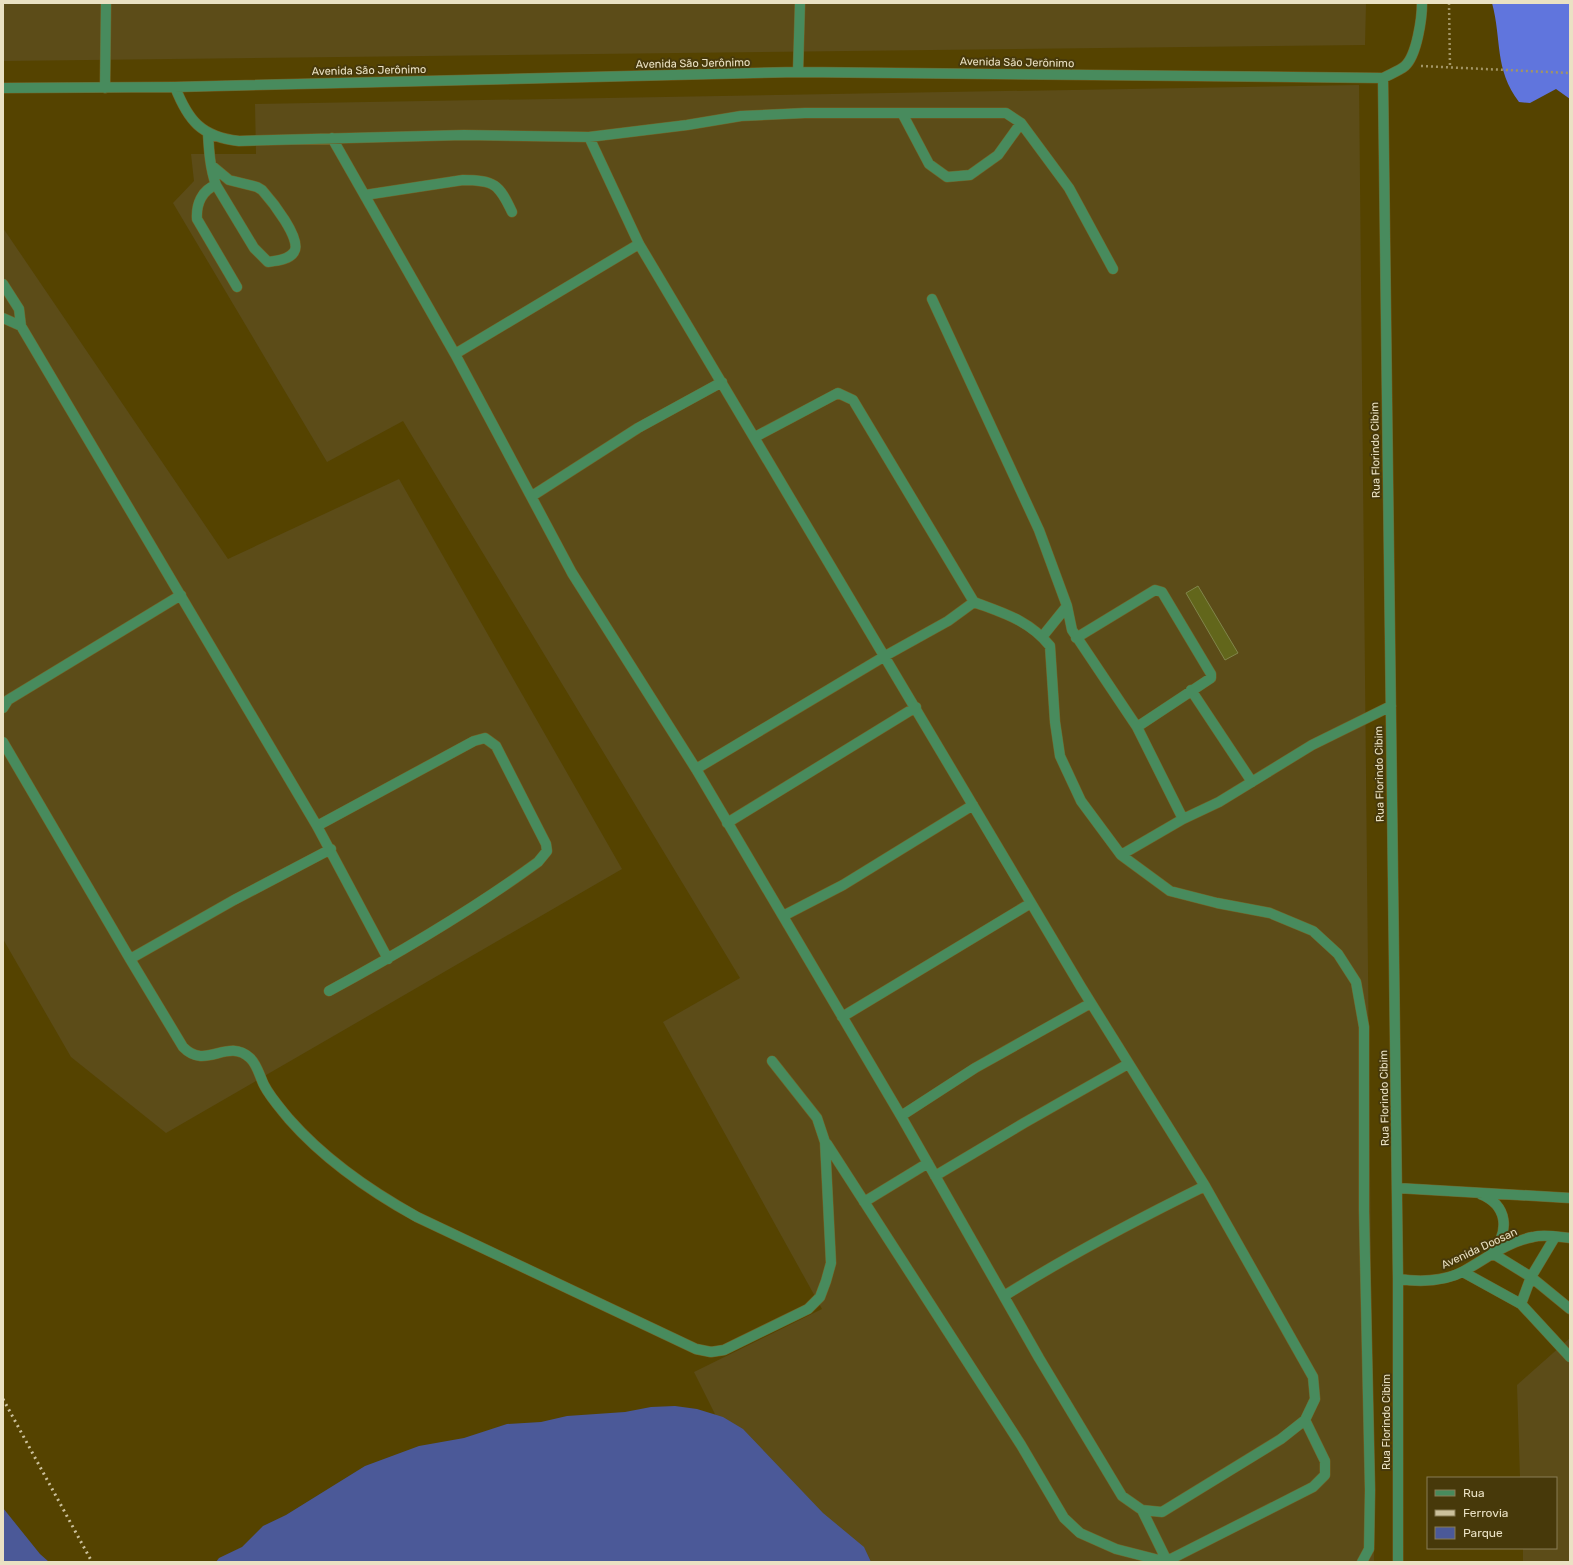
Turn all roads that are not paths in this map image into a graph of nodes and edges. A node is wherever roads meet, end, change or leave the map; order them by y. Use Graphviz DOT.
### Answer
graph roads {
  1 [pos="106,3"];
  2 [pos="800,3"];
  3 [pos="1422,3"];
  4 [pos="798,72"];
  5 [pos="1383,78"];
  6 [pos="175,87"];
  7 [pos="3,88"];
  8 [pos="105,88"];
  9 [pos="902,113"];
  10 [pos="1021,123"];
  11 [pos="208,133"];
  12 [pos="589,137"];
  13 [pos="332,138"];
  14 [pos="211,165"];
  15 [pos="216,185"];
  16 [pos="365,195"];
  17 [pos="512,212"];
  18 [pos="639,244"];
  19 [pos="1112,269"];
  20 [pos="3,284"];
  21 [pos="237,287"];
  22 [pos="932,299"];
  23 [pos="3,318"];
  24 [pos="20,326"];
  25 [pos="455,354"];
  26 [pos="722,382"];
  27 [pos="755,437"];
  28 [pos="532,496"];
  29 [pos="181,595"];
  30 [pos="974,602"];
  31 [pos="1067,606"];
  32 [pos="1042,637"];
  33 [pos="1076,638"];
  34 [pos="886,656"];
  35 [pos="1191,690"];
  36 [pos="1390,706"];
  37 [pos="916,707"];
  38 [pos="3,708"];
  39 [pos="1137,727"];
  40 [pos="3,742"];
  41 [pos="696,769"];
  42 [pos="1252,782"];
  43 [pos="973,805"];
  44 [pos="1184,819"];
  45 [pos="727,823"];
  46 [pos="318,826"];
  47 [pos="331,849"];
  48 [pos="1121,855"];
  49 [pos="1031,903"];
  50 [pos="783,916"];
  51 [pos="388,959"];
  52 [pos="130,960"];
  53 [pos="329,991"];
  54 [pos="1091,1003"];
  55 [pos="842,1017"];
  56 [pos="772,1061"];
  57 [pos="1128,1064"];
  58 [pos="901,1116"];
  59 [pos="825,1142"];
  60 [pos="928,1163"];
  61 [pos="935,1176"];
  62 [pos="1205,1186"];
  63 [pos="1397,1188"];
  64 [pos="1477,1192"];
  65 [pos="1570,1198"];
  66 [pos="864,1202"];
  67 [pos="1555,1237"];
  68 [pos="1570,1238"];
  69 [pos="1492,1253"];
  70 [pos="1463,1272"];
  71 [pos="1531,1277"];
  72 [pos="1398,1279"];
  73 [pos="1004,1296"];
  74 [pos="1521,1304"];
  75 [pos="1570,1309"];
  76 [pos="1570,1357"];
  77 [pos="1306,1420"];
  78 [pos="1142,1510"];
  79 [pos="1167,1562"];
  80 [pos="1362,1562"];
  81 [pos="1398,1562"];
  1 -- 8 [label="street"];
  2 -- 4 [label="street"];
  3 -- 5 [label="street"];
  4 -- 5 [label="street, Avenida São Jerônimo"];
  4 -- 6 [label="street, Avenida São Jerônimo"];
  5 -- 36 [label="street, Rua Florindo Cibim"];
  6 -- 8 [label="street, Avenida São Jerônimo"];
  6 -- 11 [label="street"];
  7 -- 8 [label="street, Avenida São Jerônimo"];
  9 -- 10 [label="street"];
  9 -- 10 [label="street"];
  9 -- 12 [label="street"];
  10 -- 19 [label="street"];
  11 -- 13 [label="street"];
  11 -- 14 [label="street"];
  12 -- 13 [label="street"];
  12 -- 18 [label="street"];
  13 -- 16 [label="street"];
  14 -- 15 [label="street"];
  14 -- 15 [label="street"];
  15 -- 21 [label="street"];
  16 -- 17 [label="street"];
  16 -- 25 [label="street"];
  18 -- 25 [label="street"];
  18 -- 26 [label="street"];
  20 -- 24 [label="street"];
  22 -- 31 [label="street"];
  23 -- 24 [label="street"];
  24 -- 29 [label="street"];
  25 -- 28 [label="street"];
  26 -- 27 [label="street"];
  26 -- 28 [label="street"];
  27 -- 30 [label="street"];
  27 -- 34 [label="street"];
  28 -- 41 [label="street"];
  29 -- 38 [label="street"];
  29 -- 46 [label="street"];
  30 -- 32 [label="street"];
  30 -- 34 [label="street"];
  31 -- 32 [label="street"];
  31 -- 33 [label="street"];
  32 -- 48 [label="street"];
  33 -- 35 [label="street"];
  33 -- 39 [label="street"];
  34 -- 37 [label="street"];
  34 -- 41 [label="street"];
  35 -- 39 [label="street"];
  35 -- 42 [label="street"];
  36 -- 42 [label="street"];
  36 -- 63 [label="street, Rua Florindo Cibim"];
  37 -- 43 [label="street"];
  37 -- 45 [label="street"];
  39 -- 44 [label="street"];
  40 -- 52 [label="street"];
  41 -- 45 [label="street"];
  42 -- 44 [label="street"];
  43 -- 49 [label="street"];
  43 -- 50 [label="street"];
  44 -- 48 [label="street"];
  45 -- 50 [label="street"];
  46 -- 47 [label="street"];
  46 -- 51 [label="street"];
  47 -- 51 [label="street"];
  47 -- 52 [label="street"];
  48 -- 80 [label="street"];
  49 -- 54 [label="street"];
  49 -- 55 [label="street"];
  50 -- 55 [label="street"];
  51 -- 53 [label="street"];
  52 -- 59 [label="street"];
  54 -- 57 [label="street"];
  54 -- 58 [label="street"];
  55 -- 58 [label="street"];
  56 -- 59 [label="street"];
  57 -- 61 [label="street"];
  57 -- 62 [label="street"];
  58 -- 60 [label="street"];
  59 -- 66 [label="street"];
  60 -- 61 [label="street"];
  60 -- 66 [label="street"];
  61 -- 73 [label="street"];
  62 -- 73 [label="street"];
  62 -- 77 [label="street"];
  63 -- 64 [label="street"];
  63 -- 72 [label="street, Rua Florindo Cibim"];
  64 -- 65 [label="street"];
  64 -- 69 [label="street"];
  66 -- 79 [label="street"];
  67 -- 68 [label="street, Avenida Doosan"];
  67 -- 69 [label="street, Avenida Doosan"];
  67 -- 71 [label="street"];
  69 -- 70 [label="street, Avenida Doosan"];
  69 -- 71 [label="street"];
  70 -- 72 [label="street, Avenida Doosan"];
  70 -- 74 [label="street"];
  71 -- 74 [label="street"];
  71 -- 75 [label="street"];
  72 -- 81 [label="street, Rua Florindo Cibim"];
  73 -- 78 [label="street"];
  74 -- 76 [label="street"];
  77 -- 78 [label="street"];
  77 -- 79 [label="street"];
  78 -- 79 [label="street"];
}
